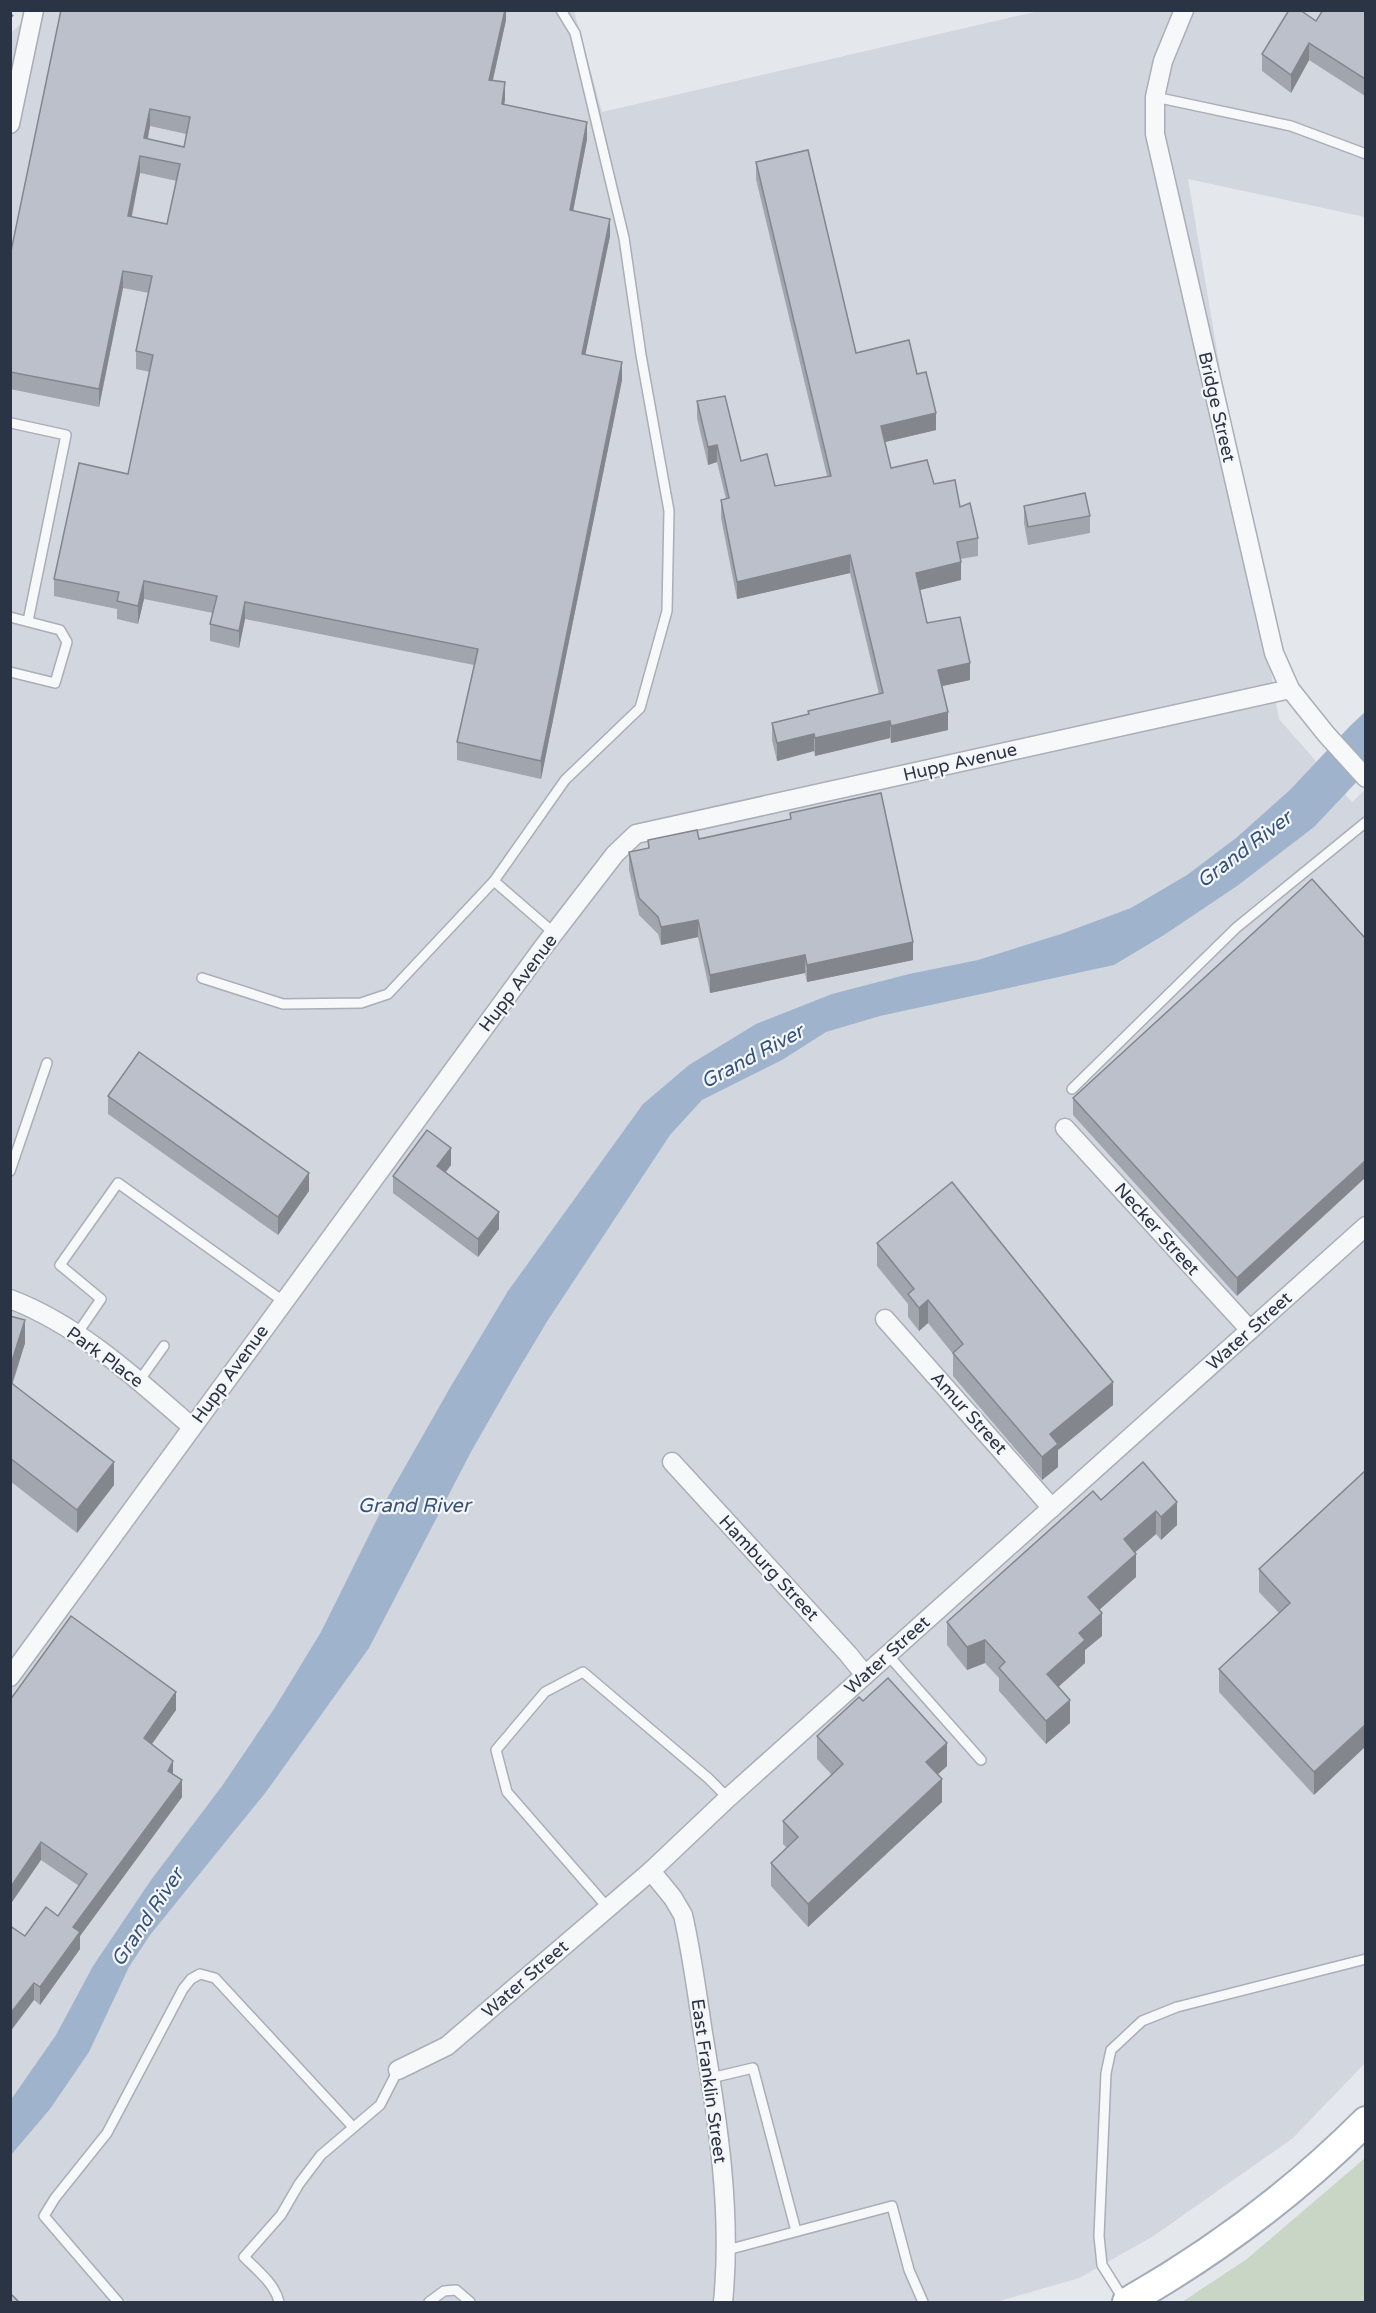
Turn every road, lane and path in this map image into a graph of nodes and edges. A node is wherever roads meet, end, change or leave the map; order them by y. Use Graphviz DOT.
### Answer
graph roads {
  1 [pos="34,10"];
  2 [pos="561,10"];
  3 [pos="1184,10"];
  4 [pos="1155,98"];
  5 [pos="10,124"];
  6 [pos="1365,154"];
  7 [pos="11,424"];
  8 [pos="10,617"];
  9 [pos="28,621"];
  10 [pos="10,672"];
  11 [pos="1290,689"];
  12 [pos="1365,778"];
  13 [pos="1365,822"];
  14 [pos="494,880"];
  15 [pos="554,933"];
  16 [pos="201,978"];
  17 [pos="47,1063"];
  18 [pos="1072,1089"];
  19 [pos="1065,1128"];
  20 [pos="10,1171"];
  21 [pos="1365,1226"];
  22 [pos="10,1299"];
  23 [pos="283,1301"];
  24 [pos="885,1319"];
  25 [pos="1250,1330"];
  26 [pos="78,1334"];
  27 [pos="164,1346"];
  28 [pos="139,1381"];
  29 [pos="192,1427"];
  30 [pos="672,1462"];
  31 [pos="1053,1508"];
  32 [pos="887,1654"];
  33 [pos="865,1675"];
  34 [pos="10,1677"];
  35 [pos="981,1760"];
  36 [pos="728,1798"];
  37 [pos="651,1871"];
  38 [pos="608,1908"];
  39 [pos="1365,1959"];
  40 [pos="398,2070"];
  41 [pos="711,2078"];
  42 [pos="1365,2121"];
  43 [pos="353,2127"];
  44 [pos="795,2231"];
  45 [pos="727,2250"];
  46 [pos="118,2302"];
  47 [pos="279,2302"];
  48 [pos="429,2302"];
  49 [pos="470,2302"];
  50 [pos="723,2302"];
  51 [pos="923,2302"];
  52 [pos="1126,2302"];
  1 -- 5 [label="street"];
  2 -- 14 [label="lane"];
  3 -- 4 [label="street, Bridge Street"];
  4 -- 6 [label="lane"];
  4 -- 11 [label="street, Bridge Street"];
  7 -- 9 [label="lane"];
  8 -- 9 [label="lane"];
  9 -- 10 [label="lane"];
  11 -- 12 [label="street, Bridge Street"];
  11 -- 15 [label="street, Hupp Avenue"];
  13 -- 18 [label="lane"];
  14 -- 15 [label="lane"];
  14 -- 16 [label="lane"];
  15 -- 23 [label="street, Hupp Avenue"];
  17 -- 20 [label="lane"];
  19 -- 25 [label="street, Necker Street"];
  21 -- 25 [label="street, Water Street"];
  22 -- 26 [label="street, Park Place"];
  23 -- 26 [label="lane"];
  23 -- 29 [label="street, Hupp Avenue"];
  24 -- 31 [label="street, Amur Street"];
  25 -- 31 [label="street, Water Street"];
  26 -- 28 [label="street, Park Place"];
  27 -- 28 [label="lane"];
  28 -- 29 [label="street, Park Place"];
  29 -- 34 [label="street, Hupp Avenue"];
  30 -- 33 [label="street, Hamburg Street"];
  31 -- 32 [label="street, Water Street"];
  32 -- 33 [label="street, Water Street"];
  32 -- 35 [label="lane"];
  33 -- 36 [label="street, Water Street"];
  36 -- 37 [label="street, Water Street"];
  36 -- 38 [label="lane"];
  37 -- 38 [label="street, Water Street"];
  37 -- 41 [label="street, East Franklin Street"];
  38 -- 40 [label="street, Water Street"];
  39 -- 52 [label="lane"];
  40 -- 43 [label="lane"];
  41 -- 44 [label="lane"];
  41 -- 45 [label="street, East Franklin Street"];
  42 -- 52 [label="main road"];
  43 -- 46 [label="lane"];
  43 -- 47 [label="lane"];
  44 -- 45 [label="lane"];
  44 -- 51 [label="lane"];
  45 -- 50 [label="street, East Franklin Street"];
  48 -- 49 [label="lane"];
}
